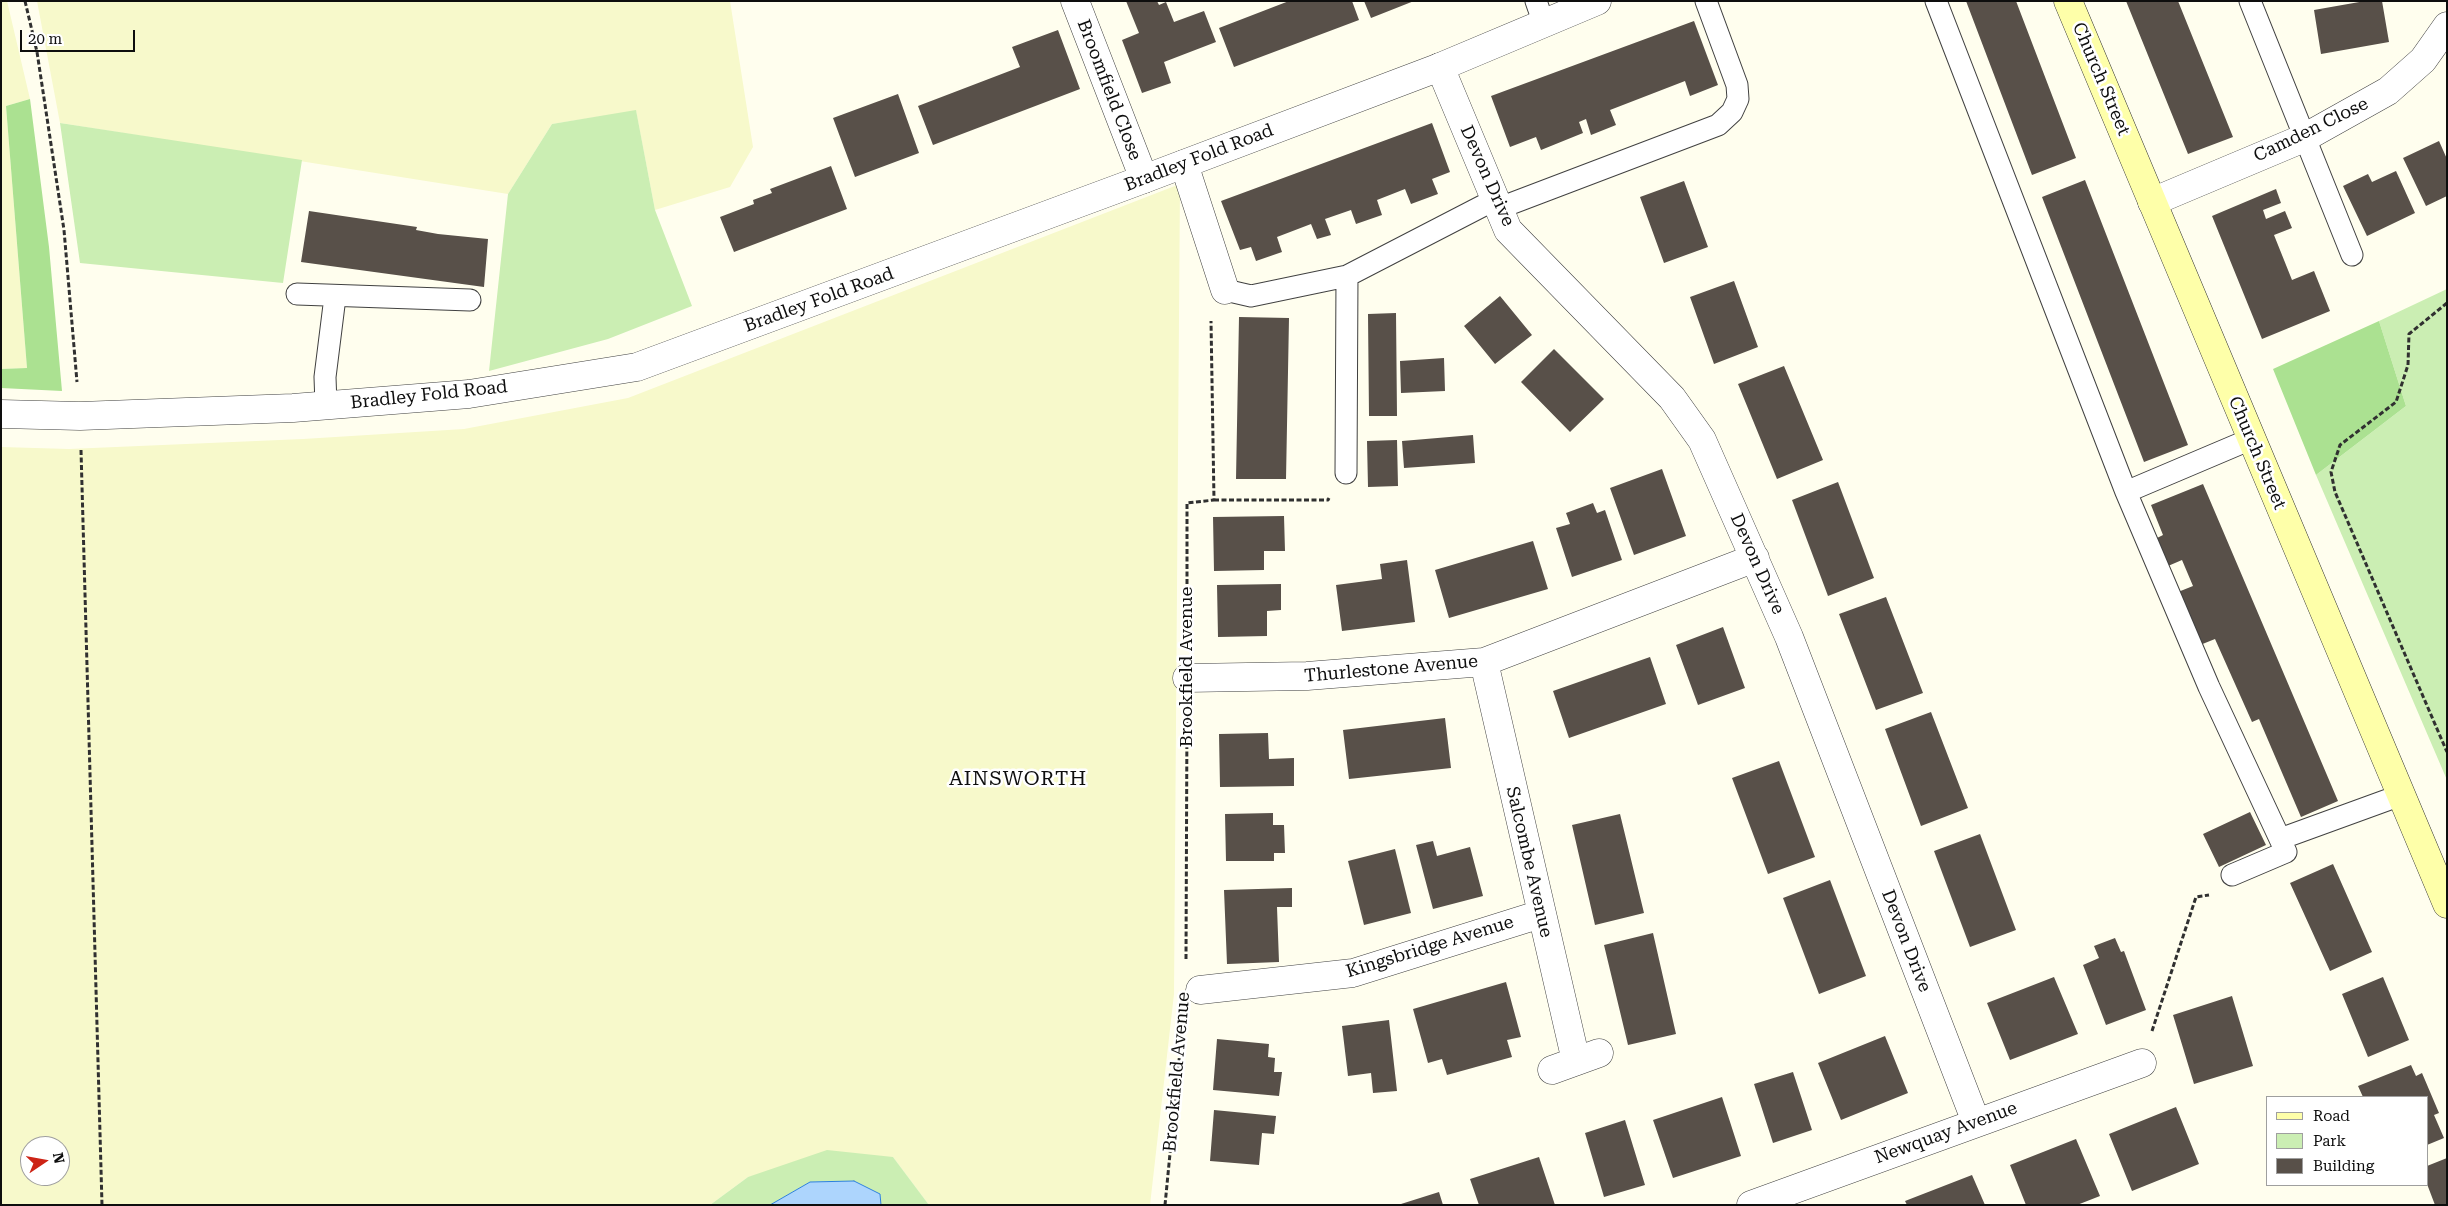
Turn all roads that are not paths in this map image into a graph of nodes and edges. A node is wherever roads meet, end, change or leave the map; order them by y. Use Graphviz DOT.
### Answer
graph roads {
  1 [pos="1075,1"];
  2 [pos="1597,1"];
  3 [pos="1706,1"];
  4 [pos="1936,1"];
  5 [pos="2068,1"];
  6 [pos="2250,1"];
  7 [pos="1540,12"];
  8 [pos="2447,26"];
  9 [pos="1440,66"];
  10 [pos="2304,138"];
  11 [pos="1184,164"];
  12 [pos="1144,179"];
  13 [pos="2152,202"];
  14 [pos="1496,204"];
  15 [pos="2352,255"];
  16 [pos="1347,276"];
  17 [pos="1225,290"];
  18 [pos="297,294"];
  19 [pos="335,297"];
  20 [pos="470,300"];
  21 [pos="326,405"];
  22 [pos="1,414"];
  23 [pos="2251,438"];
  24 [pos="1346,473"];
  25 [pos="2126,492"];
  26 [pos="1755,558"];
  27 [pos="1484,662"];
  28 [pos="1187,678"];
  29 [pos="2401,795"];
  30 [pos="2280,839"];
  31 [pos="2232,874"];
  32 [pos="2447,904"];
  33 [pos="1541,914"];
  34 [pos="1192,1000"];
  35 [pos="1576,1062"];
  36 [pos="2142,1063"];
  37 [pos="1976,1122"];
  38 [pos="1751,1205"];
  1 -- 12 [label="street, Broomfield Close"];
  2 -- 7 [label="street, Bradley Fold Road"];
  3 -- 14 [label="lane"];
  4 -- 25 [label="lane"];
  5 -- 13 [label="main road, Church Street"];
  6 -- 10 [label="lane"];
  7 -- 9 [label="street, Bradley Fold Road"];
  8 -- 10 [label="street, Camden Close"];
  9 -- 11 [label="street, Bradley Fold Road"];
  9 -- 14 [label="street, Devon Drive"];
  10 -- 13 [label="street, Camden Close"];
  10 -- 15 [label="lane"];
  11 -- 12 [label="street, Bradley Fold Road"];
  11 -- 17 [label="street"];
  12 -- 21 [label="street, Bradley Fold Road"];
  13 -- 23 [label="main road, Church Street"];
  14 -- 16 [label="lane"];
  14 -- 26 [label="street, Devon Drive"];
  16 -- 17 [label="lane"];
  16 -- 24 [label="lane"];
  18 -- 19 [label="lane"];
  19 -- 20 [label="lane"];
  19 -- 21 [label="lane"];
  21 -- 22 [label="street, Bradley Fold Road"];
  23 -- 25 [label="lane"];
  23 -- 29 [label="main road, Church Street"];
  25 -- 30 [label="lane"];
  26 -- 27 [label="street, Thurlestone Avenue"];
  26 -- 37 [label="street, Devon Drive"];
  27 -- 28 [label="street, Thurlestone Avenue"];
  27 -- 33 [label="street, Salcombe Avenue"];
  29 -- 30 [label="lane"];
  29 -- 32 [label="main road, Church Street"];
  30 -- 31 [label="lane"];
  33 -- 34 [label="street, Kingsbridge Avenue"];
  33 -- 35 [label="street, Salcombe Avenue"];
  36 -- 37 [label="street, Newquay Avenue"];
  37 -- 38 [label="street, Newquay Avenue"];
}
